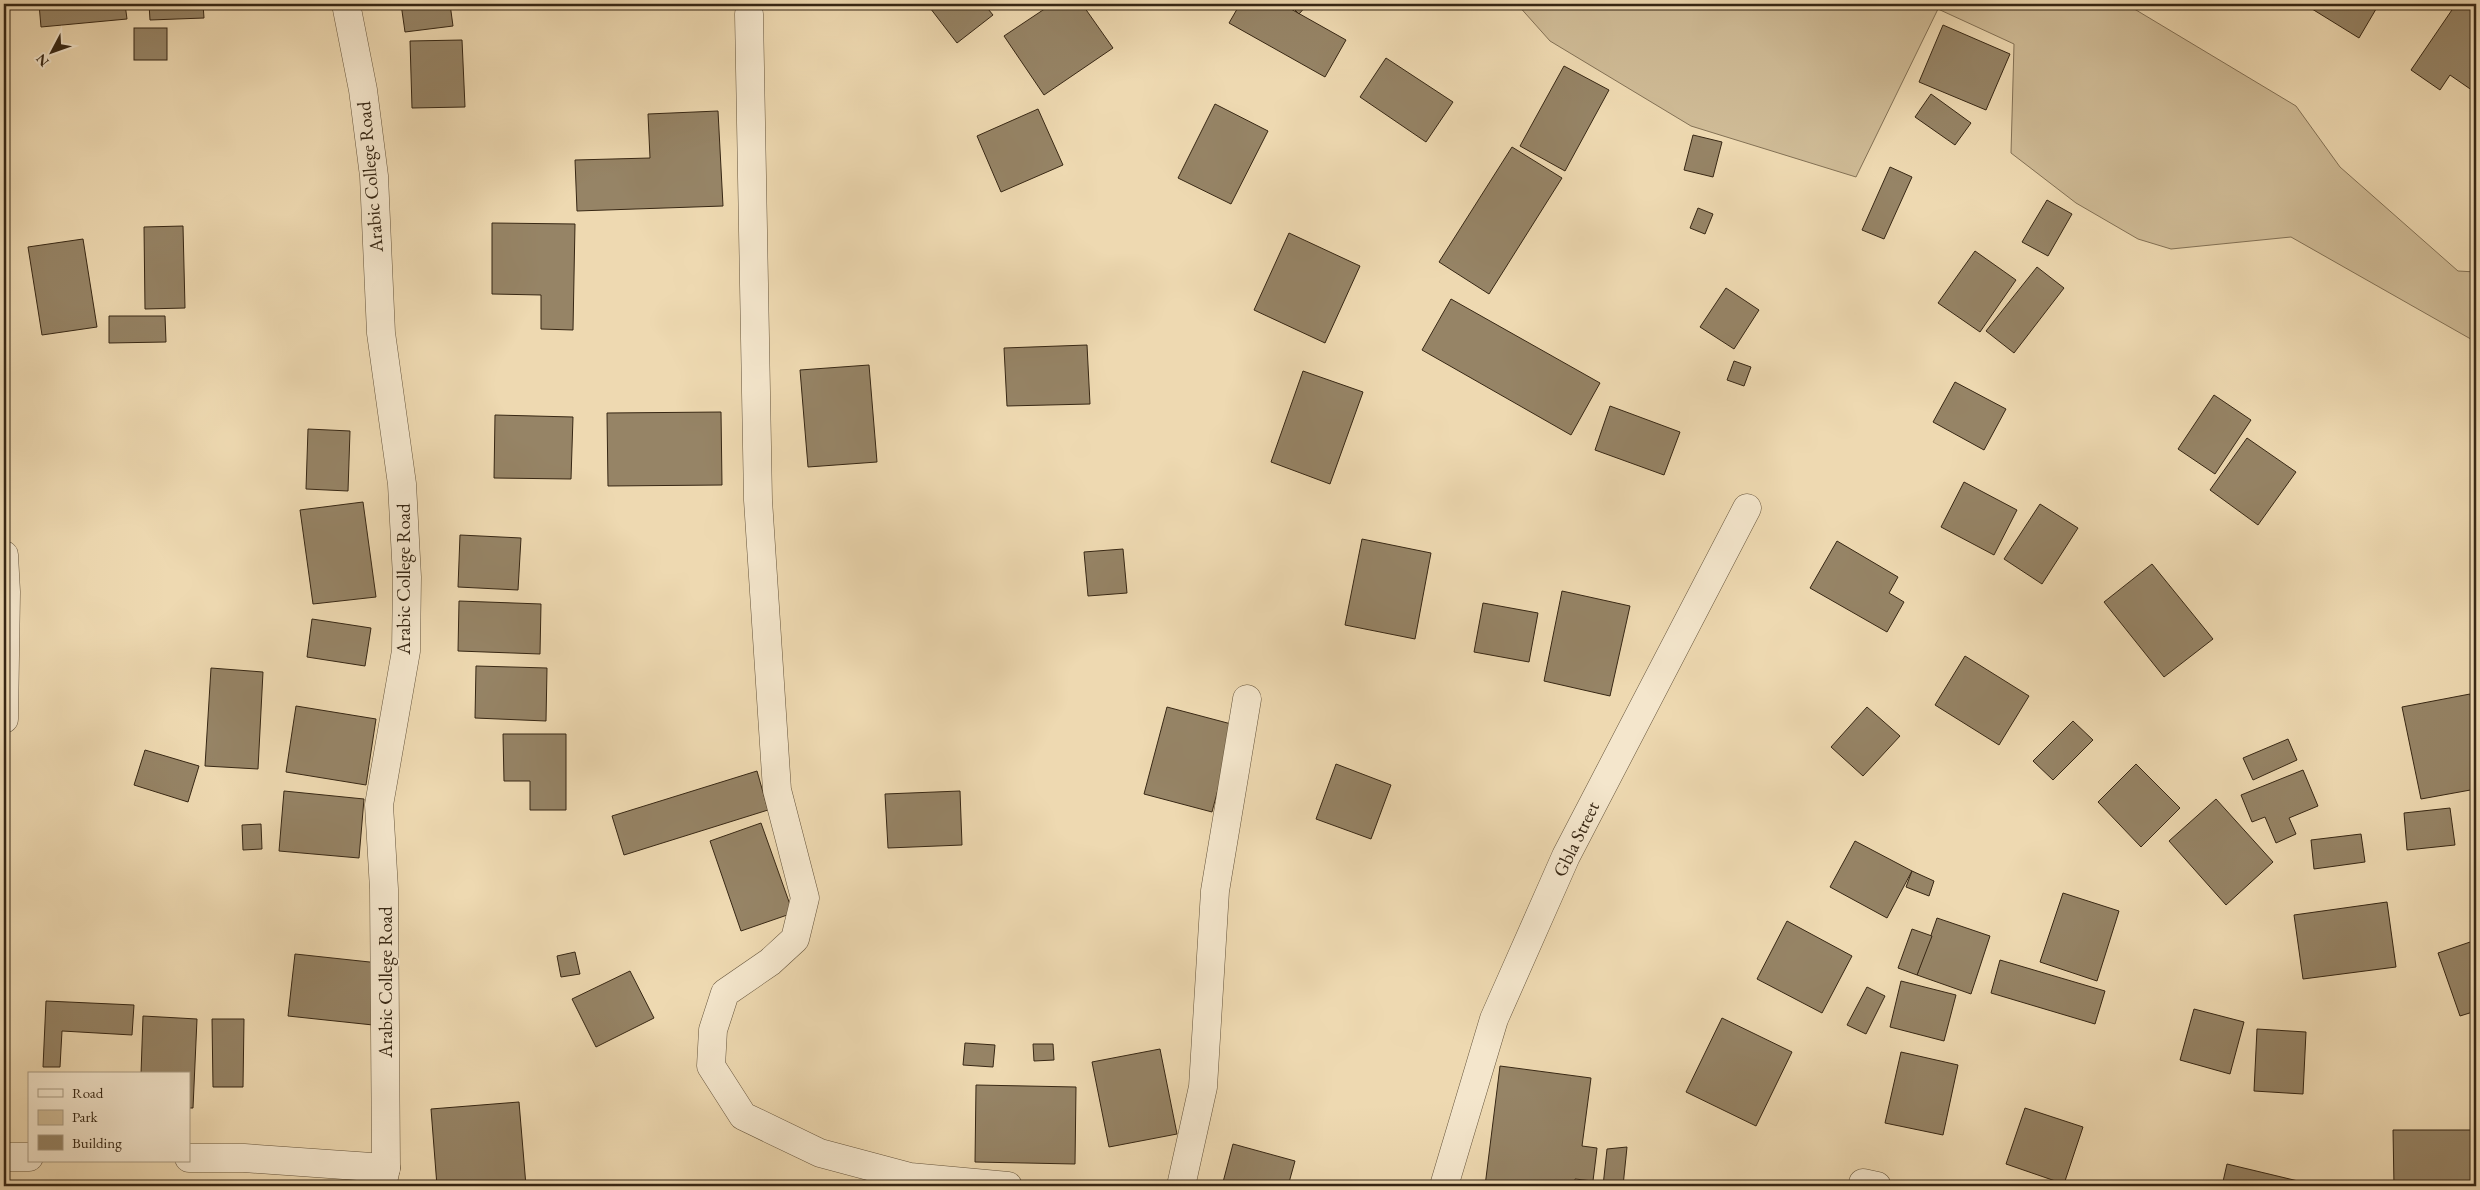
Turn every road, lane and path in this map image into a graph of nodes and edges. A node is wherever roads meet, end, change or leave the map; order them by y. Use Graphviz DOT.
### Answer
graph roads {
  1 [pos="346,4"];
  2 [pos="749,14"];
  3 [pos="1747,508"];
  4 [pos="4,555"];
  5 [pos="1247,699"];
  6 [pos="4,719"];
  7 [pos="4,1156"];
  8 [pos="28,1157"];
  9 [pos="190,1158"];
  10 [pos="384,1177"];
  11 [pos="1008,1186"];
  12 [pos="1181,1186"];
  13 [pos="1444,1186"];
  1 -- 10 [label="street, Arabic College Road"];
  2 -- 11 [label="street"];
  3 -- 13 [label="street, Gbla Street"];
  4 -- 6 [label="street"];
  5 -- 12 [label="street"];
  7 -- 8 [label="street"];
  9 -- 10 [label="street"];
}
